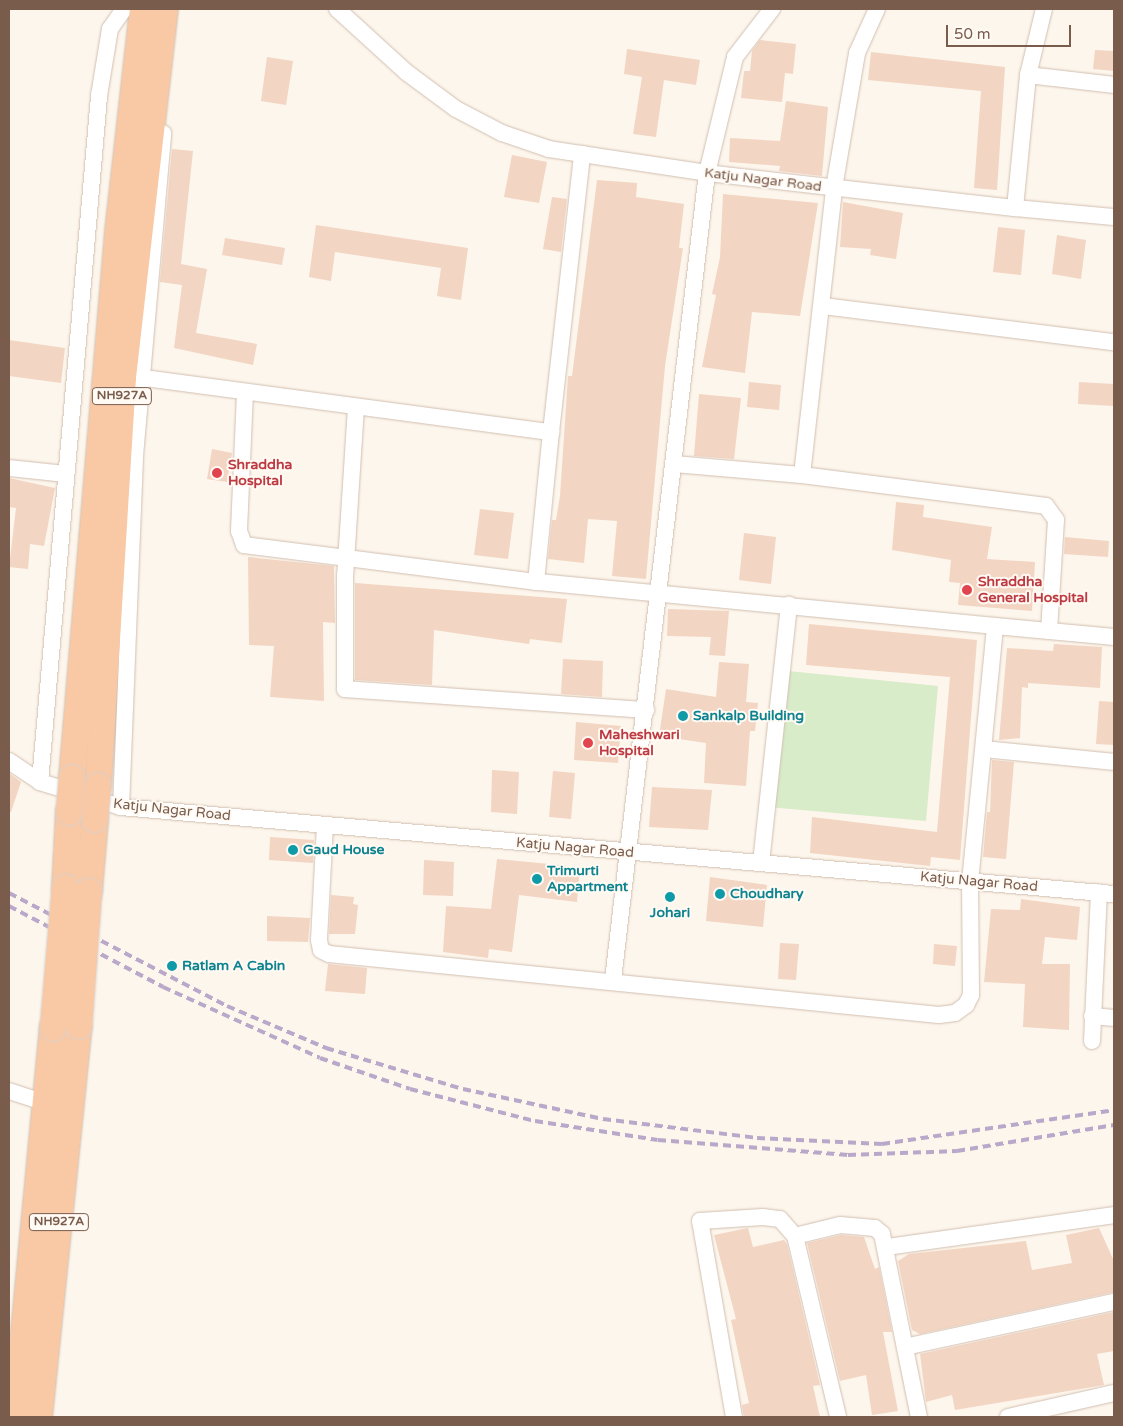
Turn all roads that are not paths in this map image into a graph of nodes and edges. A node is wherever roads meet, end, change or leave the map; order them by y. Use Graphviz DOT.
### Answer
graph roads {
  1 [pos="124,9"];
  2 [pos="144,9"];
  3 [pos="167,9"];
  4 [pos="337,9"];
  5 [pos="772,9"];
  6 [pos="876,9"];
  7 [pos="1044,9"];
  8 [pos="1028,75"];
  9 [pos="1114,85"];
  10 [pos="582,154"];
  11 [pos="707,174"];
  12 [pos="834,188"];
  13 [pos="1015,208"];
  14 [pos="1114,218"];
  15 [pos="823,306"];
  16 [pos="1114,342"];
  17 [pos="144,378"];
  18 [pos="245,393"];
  19 [pos="356,407"];
  20 [pos="551,432"];
  21 [pos="674,464"];
  22 [pos="9,468"];
  23 [pos="65,474"];
  24 [pos="802,475"];
  25 [pos="346,560"];
  26 [pos="536,582"];
  27 [pos="660,592"];
  28 [pos="788,605"];
  29 [pos="995,626"];
  30 [pos="1049,631"];
  31 [pos="1114,637"];
  32 [pos="646,710"];
  33 [pos="984,750"];
  34 [pos="9,761"];
  35 [pos="1114,762"];
  36 [pos="40,782"];
  37 [pos="120,807"];
  38 [pos="325,825"];
  39 [pos="625,853"];
  40 [pos="761,863"];
  41 [pos="970,882"];
  42 [pos="77,890"];
  43 [pos="1107,893"];
  44 [pos="613,980"];
  45 [pos="1092,1016"];
  46 [pos="1114,1018"];
  47 [pos="1092,1041"];
  48 [pos="9,1091"];
  49 [pos="45,1103"];
  50 [pos="1114,1215"];
  51 [pos="795,1236"];
  52 [pos="887,1247"];
  53 [pos="1114,1302"];
  54 [pos="905,1347"];
  55 [pos="1114,1393"];
  56 [pos="14,1408"];
  57 [pos="39,1417"];
  58 [pos="734,1417"];
  59 [pos="838,1417"];
  60 [pos="919,1417"];
  61 [pos="1008,1417"];
  1 -- 23 [label="street"];
  2 -- 42 [label="highway, NH927A, bridge"];
  3 -- 17 [label="street"];
  3 -- 42 [label="highway, NH927A, bridge"];
  4 -- 10 [label="street, Katju Nagar Road"];
  5 -- 11 [label="street"];
  6 -- 12 [label="street"];
  7 -- 8 [label="street"];
  8 -- 9 [label="street"];
  8 -- 13 [label="street"];
  10 -- 11 [label="street, Katju Nagar Road"];
  10 -- 20 [label="street"];
  11 -- 12 [label="street, Katju Nagar Road"];
  11 -- 21 [label="street"];
  12 -- 13 [label="street, Katju Nagar Road"];
  12 -- 15 [label="street"];
  13 -- 14 [label="street, Katju Nagar Road"];
  15 -- 16 [label="street"];
  15 -- 24 [label="street"];
  17 -- 18 [label="street"];
  17 -- 37 [label="street"];
  18 -- 19 [label="street"];
  18 -- 25 [label="street"];
  19 -- 20 [label="street"];
  19 -- 25 [label="street"];
  20 -- 26 [label="street"];
  21 -- 24 [label="street"];
  21 -- 27 [label="street"];
  22 -- 23 [label="street"];
  23 -- 36 [label="street"];
  24 -- 30 [label="street"];
  25 -- 26 [label="street"];
  25 -- 32 [label="street"];
  26 -- 27 [label="street"];
  27 -- 28 [label="street"];
  27 -- 32 [label="street"];
  28 -- 29 [label="street"];
  28 -- 40 [label="street"];
  29 -- 30 [label="street"];
  29 -- 33 [label="street"];
  30 -- 31 [label="street"];
  32 -- 39 [label="street"];
  33 -- 35 [label="street"];
  33 -- 41 [label="street"];
  34 -- 36 [label="street, Katju Nagar Road"];
  36 -- 37 [label="street, Katju Nagar Road"];
  37 -- 38 [label="street, Katju Nagar Road"];
  38 -- 39 [label="street, Katju Nagar Road"];
  38 -- 44 [label="street"];
  39 -- 40 [label="street, Katju Nagar Road"];
  39 -- 44 [label="street"];
  40 -- 41 [label="street, Katju Nagar Road"];
  41 -- 43 [label="street, Katju Nagar Road"];
  41 -- 44 [label="street"];
  42 -- 49 [label="highway, NH927A, bridge"];
  42 -- 57 [label="highway, NH927A, bridge"];
  43 -- 45 [label="street"];
  45 -- 46 [label="street"];
  45 -- 47 [label="street"];
  48 -- 49 [label="street"];
  49 -- 56 [label="highway, NH927A"];
  50 -- 52 [label="street"];
  51 -- 52 [label="street"];
  51 -- 58 [label="street"];
  51 -- 59 [label="street"];
  52 -- 54 [label="street"];
  53 -- 54 [label="street"];
  54 -- 60 [label="street"];
  55 -- 61 [label="street"];
}
